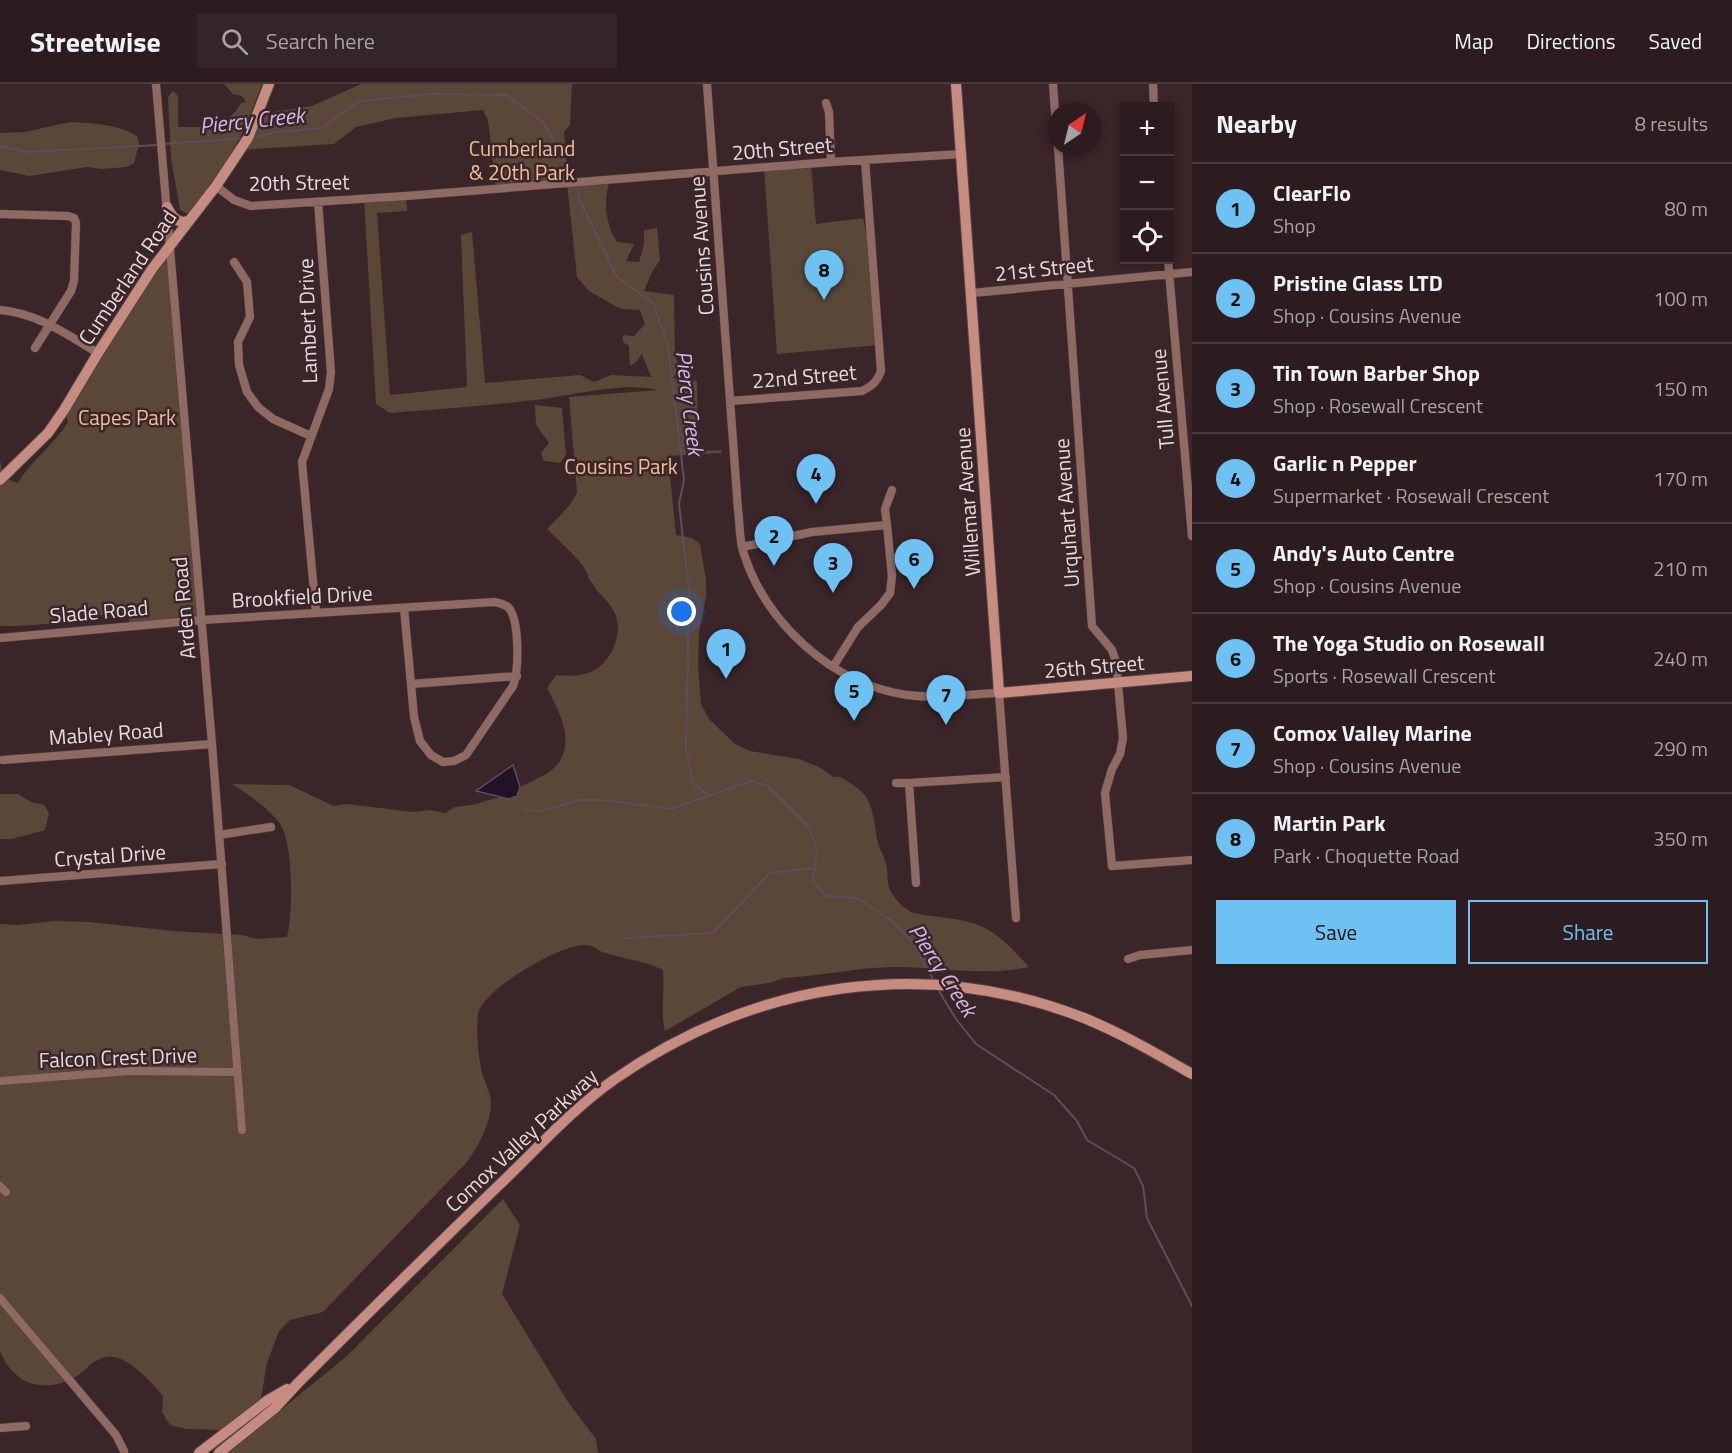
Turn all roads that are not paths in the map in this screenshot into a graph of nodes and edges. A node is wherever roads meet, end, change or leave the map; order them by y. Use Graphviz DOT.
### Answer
graph roads {
  1 [pos="156,84"];
  2 [pos="269,84"];
  3 [pos="708,84"];
  4 [pos="956,84"];
  5 [pos="1053,84"];
  6 [pos="1153,84"];
  7 [pos="1054,102"];
  8 [pos="1155,102"];
  9 [pos="826,103"];
  10 [pos="962,154"];
  11 [pos="1059,156"];
  12 [pos="864,160"];
  13 [pos="831,162"];
  14 [pos="714,172"];
  15 [pos="216,186"];
  16 [pos="318,202"];
  17 [pos="167,207"];
  18 [pos="0,214"];
  19 [pos="188,221"];
  20 [pos="170,244"];
  21 [pos="234,262"];
  22 [pos="1168,264"];
  23 [pos="1192,272"];
  24 [pos="1169,274"];
  25 [pos="1068,283"];
  26 [pos="972,293"];
  27 [pos="0,310"];
  28 [pos="50,325"];
  29 [pos="35,348"];
  30 [pos="98,353"];
  31 [pos="730,401"];
  32 [pos="311,436"];
  33 [pos="0,480"];
  34 [pos="892,490"];
  35 [pos="887,525"];
  36 [pos="1192,536"];
  37 [pos="742,548"];
  38 [pos="404,608"];
  39 [pos="316,613"];
  40 [pos="202,620"];
  41 [pos="0,638"];
  42 [pos="833,668"];
  43 [pos="517,676"];
  44 [pos="1192,676"];
  45 [pos="411,684"];
  46 [pos="1118,684"];
  47 [pos="999,693"];
  48 [pos="212,744"];
  49 [pos="3,760"];
  50 [pos="1006,777"];
  51 [pos="896,783"];
  52 [pos="909,783"];
  53 [pos="271,827"];
  54 [pos="219,835"];
  55 [pos="1192,860"];
  56 [pos="222,864"];
  57 [pos="0,881"];
  58 [pos="916,883"];
  59 [pos="1016,918"];
  60 [pos="1192,950"];
  61 [pos="1128,959"];
  62 [pos="237,1072"];
  63 [pos="1192,1074"];
  64 [pos="0,1081"];
  65 [pos="242,1130"];
  66 [pos="0,1298"];
  67 [pos="298,1383"];
  68 [pos="26,1426"];
  69 [pos="0,1428"];
  70 [pos="124,1451"];
  71 [pos="199,1453"];
  72 [pos="219,1453"];
  1 -- 17 [label="street, Arden Road"];
  2 -- 15 [label="street, Cumberland Road"];
  3 -- 14 [label="street, Cousins Avenue"];
  4 -- 10 [label="street, Willemar Avenue"];
  5 -- 7 [label="street"];
  6 -- 8 [label="street"];
  9 -- 13 [label="street"];
  10 -- 12 [label="street, 20th Street"];
  10 -- 26 [label="street, Willemar Avenue"];
  11 -- 25 [label="street, Urquhart Avenue"];
  12 -- 13 [label="street, 20th Street"];
  12 -- 31 [label="street, 22nd Street"];
  13 -- 14 [label="street, 20th Street"];
  14 -- 16 [label="street, 20th Street"];
  14 -- 31 [label="street, Cousins Avenue"];
  15 -- 16 [label="street, 20th Street"];
  15 -- 19 [label="street, Cumberland Road"];
  16 -- 32 [label="street, Lambert Drive"];
  17 -- 19 [label="street"];
  17 -- 20 [label="street, Arden Road"];
  18 -- 28 [label="street"];
  19 -- 20 [label="street, Cumberland Road"];
  20 -- 30 [label="street, Cumberland Road"];
  20 -- 40 [label="street, Arden Road"];
  21 -- 32 [label="street"];
  22 -- 24 [label="street, Tull Avenue"];
  23 -- 24 [label="street, 21st Street"];
  24 -- 25 [label="street, 21st Street"];
  24 -- 36 [label="street, Tull Avenue"];
  25 -- 26 [label="street, 21st Street"];
  25 -- 46 [label="street, Urquhart Avenue"];
  26 -- 47 [label="street, Willemar Avenue"];
  27 -- 28 [label="street"];
  28 -- 29 [label="street"];
  28 -- 30 [label="street"];
  30 -- 33 [label="street, Cumberland Road"];
  31 -- 37 [label="street, Cousins Avenue"];
  32 -- 39 [label="street, Lambert Drive"];
  34 -- 35 [label="street"];
  35 -- 37 [label="street"];
  35 -- 42 [label="street"];
  37 -- 42 [label="street, Cousins Avenue"];
  38 -- 39 [label="street, Brookfield Drive"];
  38 -- 43 [label="street, Brookfield Drive"];
  38 -- 45 [label="street, Brookfield Drive"];
  39 -- 40 [label="street, Brookfield Drive"];
  40 -- 41 [label="street, Slade Road"];
  40 -- 48 [label="street, Arden Road"];
  42 -- 47 [label="street, Cousins Avenue"];
  43 -- 45 [label="street"];
  43 -- 45 [label="street, Brookfield Drive"];
  44 -- 46 [label="street, 26th Street"];
  46 -- 47 [label="street, 26th Street"];
  46 -- 55 [label="street, Urquhart Avenue"];
  47 -- 50 [label="street, Willemar Avenue"];
  48 -- 49 [label="street, Mabley Road"];
  48 -- 54 [label="street, Arden Road"];
  50 -- 52 [label="street"];
  50 -- 59 [label="street, Willemar Avenue"];
  51 -- 52 [label="street"];
  52 -- 58 [label="street"];
  53 -- 54 [label="street"];
  54 -- 56 [label="street, Arden Road"];
  56 -- 57 [label="street, Crystal Drive"];
  56 -- 62 [label="street, Arden Road"];
  60 -- 61 [label="street"];
  62 -- 64 [label="street, Falcon Crest Drive"];
  62 -- 65 [label="street, Arden Road"];
  63 -- 67 [label="street, Comox Valley Parkway"];
  66 -- 70 [label="street"];
  67 -- 71 [label="street, Comox Valley Parkway"];
  67 -- 72 [label="street, Comox Valley Parkway"];
  68 -- 69 [label="street"];
}
